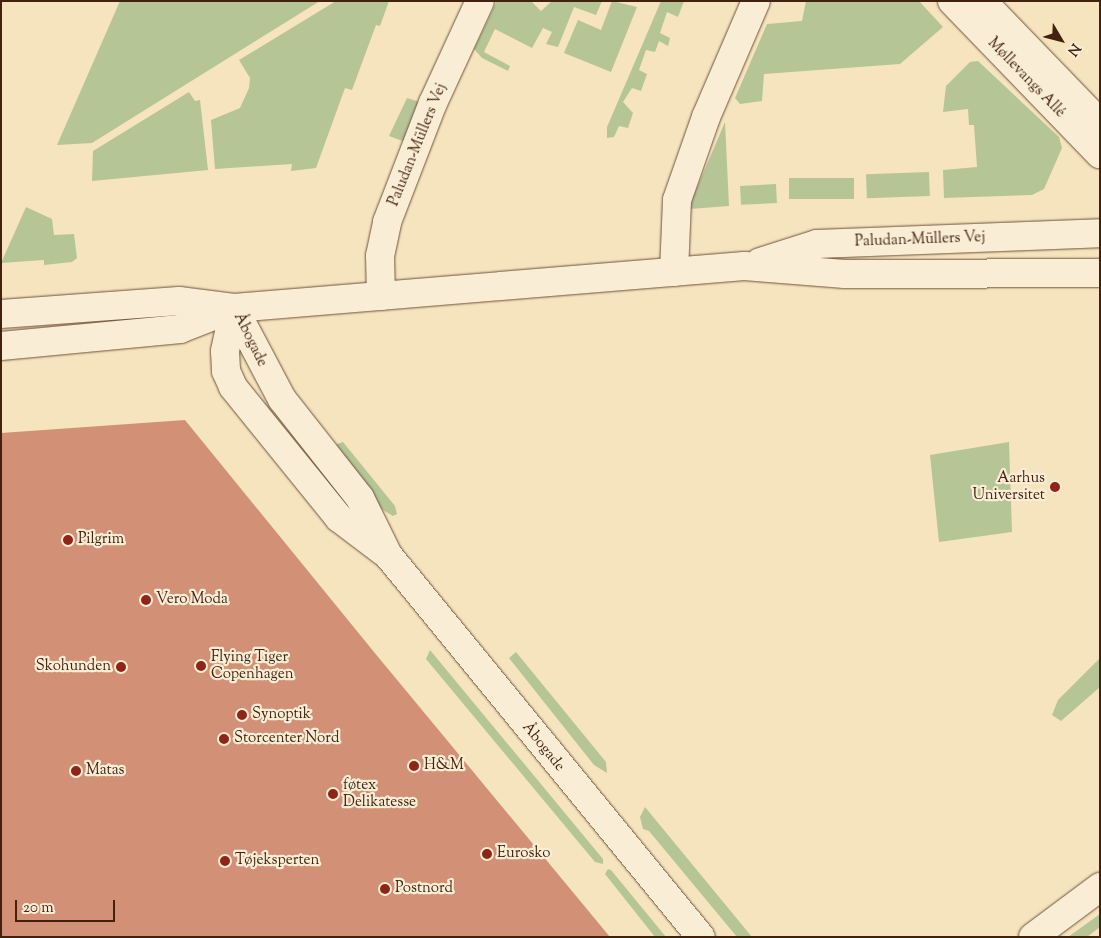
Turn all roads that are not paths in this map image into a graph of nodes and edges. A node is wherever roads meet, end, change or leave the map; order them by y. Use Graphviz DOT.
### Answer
graph roads {
  1 [pos="480,1"];
  2 [pos="756,1"];
  3 [pos="952,1"];
  4 [pos="982,1"];
  5 [pos="1100,123"];
  6 [pos="1100,154"];
  7 [pos="1100,233"];
  8 [pos="744,266"];
  9 [pos="674,272"];
  10 [pos="1100,273"];
  11 [pos="382,296"];
  12 [pos="234,308"];
  13 [pos="1,314"];
  14 [pos="1,346"];
  15 [pos="388,555"];
  16 [pos="1100,887"];
  17 [pos="701,937"];
  18 [pos="1033,937"];
  1 -- 11 [label="street, Paludan-Müllers Vej"];
  2 -- 9 [label="street"];
  3 -- 6 [label="street, Møllevangs Allé"];
  4 -- 5 [label="street, Møllevangs Allé"];
  7 -- 8 [label="street, Paludan-Müllers Vej"];
  8 -- 9 [label="street, Paludan-Müllers Vej"];
  8 -- 10 [label="street, Paludan-Müllers Vej"];
  9 -- 11 [label="street, Paludan-Müllers Vej"];
  11 -- 12 [label="street, Paludan-Müllers Vej"];
  12 -- 13 [label="street, Paludan-Müllers Vej"];
  12 -- 14 [label="street, Paludan-Müllers Vej"];
  12 -- 15 [label="street, Åbogade"];
  12 -- 15 [label="street, Åbogade"];
  15 -- 17 [label="street, Åbogade"];
  16 -- 18 [label="street"];
}
